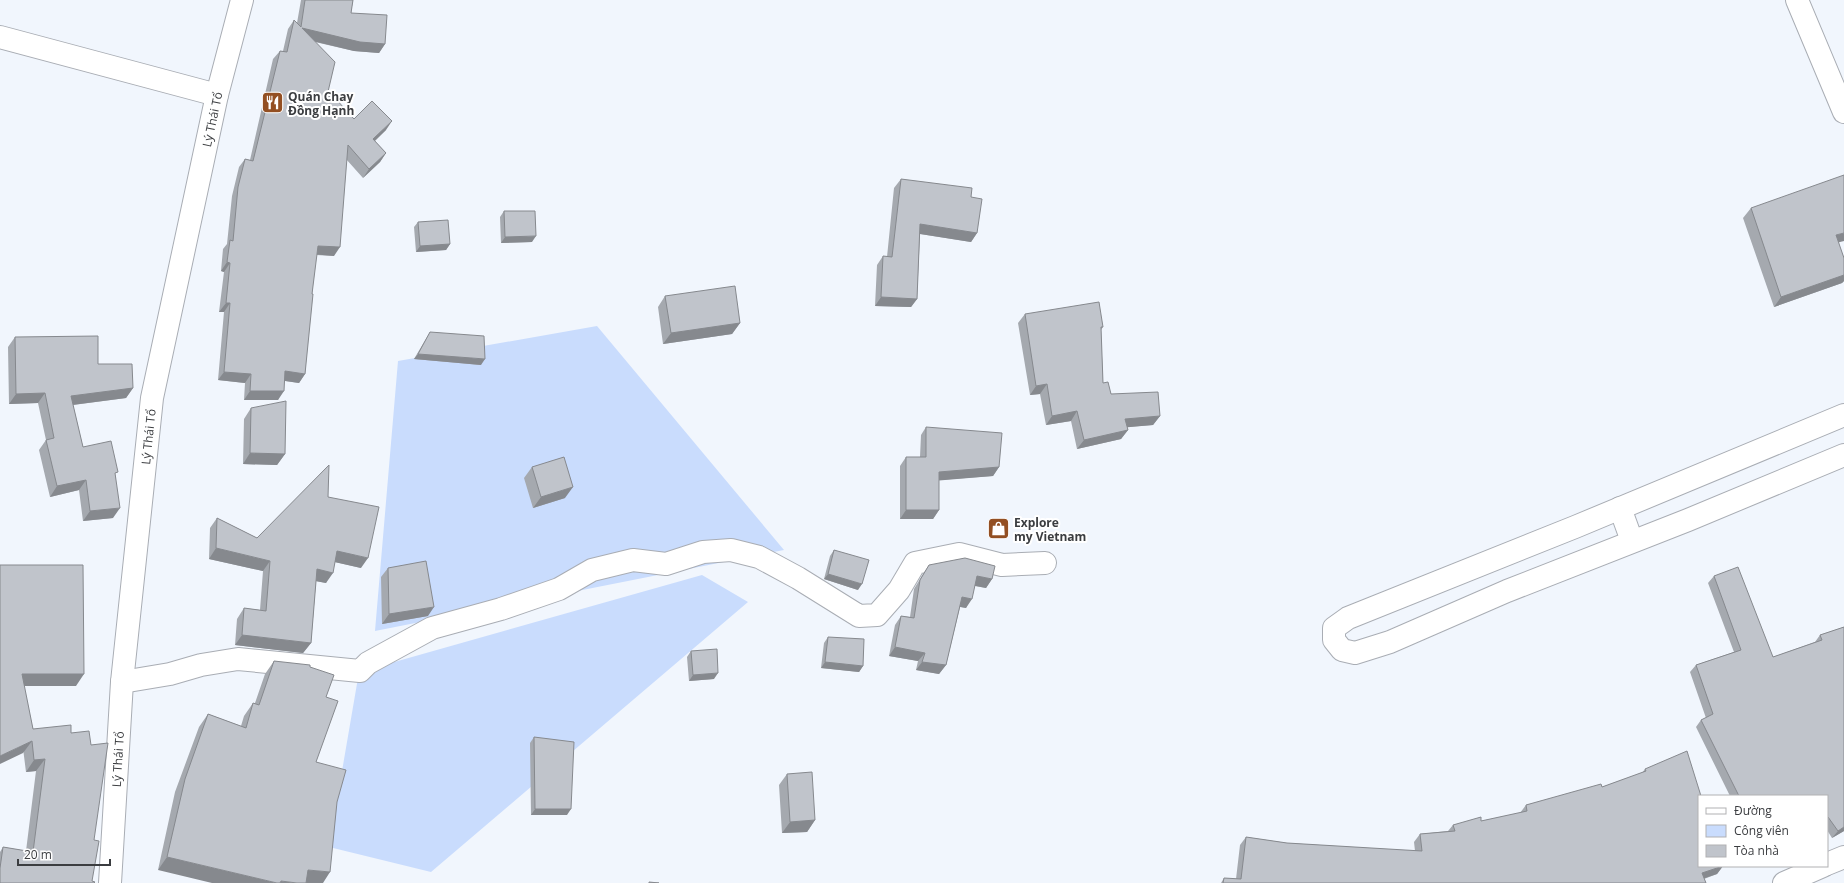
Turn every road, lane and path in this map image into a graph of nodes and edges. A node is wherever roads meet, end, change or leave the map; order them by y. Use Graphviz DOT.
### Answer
graph roads {
  1 [pos="242,0"];
  2 [pos="1797,0"];
  3 [pos="0,36"];
  4 [pos="217,95"];
  5 [pos="1844,112"];
  6 [pos="1844,416"];
  7 [pos="1844,455"];
  8 [pos="1620,508"];
  9 [pos="1632,541"];
  10 [pos="1045,563"];
  11 [pos="122,682"];
  12 [pos="1844,857"];
  13 [pos="1828,864"];
  14 [pos="1822,867"];
  15 [pos="110,883"];
  16 [pos="1784,883"];
  1 -- 4 [label="street, Lý Thái Tổ"];
  2 -- 5 [label="street"];
  3 -- 4 [label="street"];
  4 -- 11 [label="street, Lý Thái Tổ"];
  6 -- 8 [label="street"];
  7 -- 9 [label="street"];
  8 -- 9 [label="street"];
  8 -- 9 [label="street"];
  10 -- 11 [label="street"];
  11 -- 15 [label="street, Lý Thái Tổ"];
  12 -- 13 [label="street"];
  14 -- 16 [label="street"];
}
